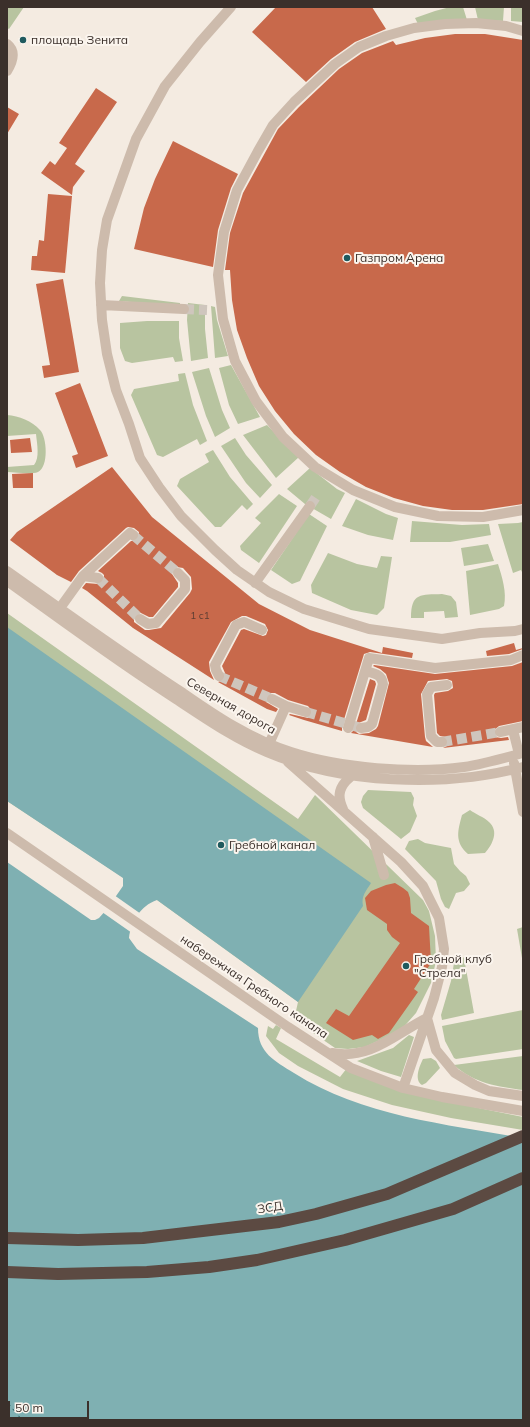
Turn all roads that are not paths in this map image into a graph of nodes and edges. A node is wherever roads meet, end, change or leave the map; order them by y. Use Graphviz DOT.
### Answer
graph roads {
  1 [pos="231,7"];
  2 [pos="523,31"];
  3 [pos="7,44"];
  4 [pos="7,71"];
  5 [pos="101,305"];
  6 [pos="184,309"];
  7 [pos="310,506"];
  8 [pos="523,510"];
  9 [pos="133,535"];
  10 [pos="7,571"];
  11 [pos="180,575"];
  12 [pos="83,576"];
  13 [pos="98,578"];
  14 [pos="7,581"];
  15 [pos="255,583"];
  16 [pos="60,608"];
  17 [pos="142,621"];
  18 [pos="523,628"];
  19 [pos="262,630"];
  20 [pos="523,655"];
  21 [pos="365,671"];
  22 [pos="219,675"];
  23 [pos="447,685"];
  24 [pos="272,699"];
  25 [pos="286,706"];
  26 [pos="306,712"];
  27 [pos="348,728"];
  28 [pos="362,728"];
  29 [pos="518,729"];
  30 [pos="500,732"];
  31 [pos="441,742"];
  32 [pos="269,744"];
  33 [pos="286,755"];
  34 [pos="518,755"];
  35 [pos="519,769"];
  36 [pos="353,771"];
  37 [pos="344,811"];
  38 [pos="523,812"];
  39 [pos="7,833"];
  40 [pos="373,837"];
  41 [pos="384,876"];
  42 [pos="427,1018"];
  43 [pos="327,1052"];
  44 [pos="403,1088"];
  45 [pos="523,1096"];
  46 [pos="523,1111"];
  47 [pos="523,1136"];
  48 [pos="523,1178"];
  49 [pos="7,1238"];
  50 [pos="7,1272"];
  1 -- 5 [label="street"];
  2 -- 8 [label="street"];
  3 -- 4 [label="street"];
  5 -- 6 [label="street"];
  5 -- 15 [label="street"];
  7 -- 15 [label="street"];
  9 -- 12 [label="street"];
  10 -- 16 [label="street, Северная дорога"];
  11 -- 17 [label="street"];
  12 -- 13 [label="street"];
  12 -- 16 [label="street"];
  14 -- 33 [label="street, Северная дорога"];
  15 -- 18 [label="street"];
  16 -- 32 [label="street, Северная дорога"];
  19 -- 22 [label="street"];
  20 -- 21 [label="street"];
  21 -- 27 [label="street"];
  21 -- 28 [label="street"];
  23 -- 31 [label="street"];
  24 -- 25 [label="street"];
  25 -- 26 [label="street"];
  25 -- 32 [label="street"];
  29 -- 30 [label="street"];
  29 -- 34 [label="street"];
  32 -- 33 [label="street, Северная дорога"];
  33 -- 36 [label="street, Северная дорога"];
  33 -- 37 [label="street"];
  34 -- 35 [label="street"];
  34 -- 36 [label="street, Северная дорога"];
  35 -- 36 [label="street, Северная дорога"];
  35 -- 38 [label="street"];
  36 -- 37 [label="street"];
  37 -- 40 [label="street"];
  39 -- 43 [label="street, набережная Гребного канала"];
  40 -- 41 [label="street"];
  40 -- 42 [label="street"];
  42 -- 43 [label="street, набережная Гребного канала"];
  42 -- 44 [label="street"];
  42 -- 45 [label="street"];
  43 -- 44 [label="street"];
  44 -- 46 [label="street"];
  47 -- 49 [label="highway, ЗСД"];
  48 -- 50 [label="highway"];
}
